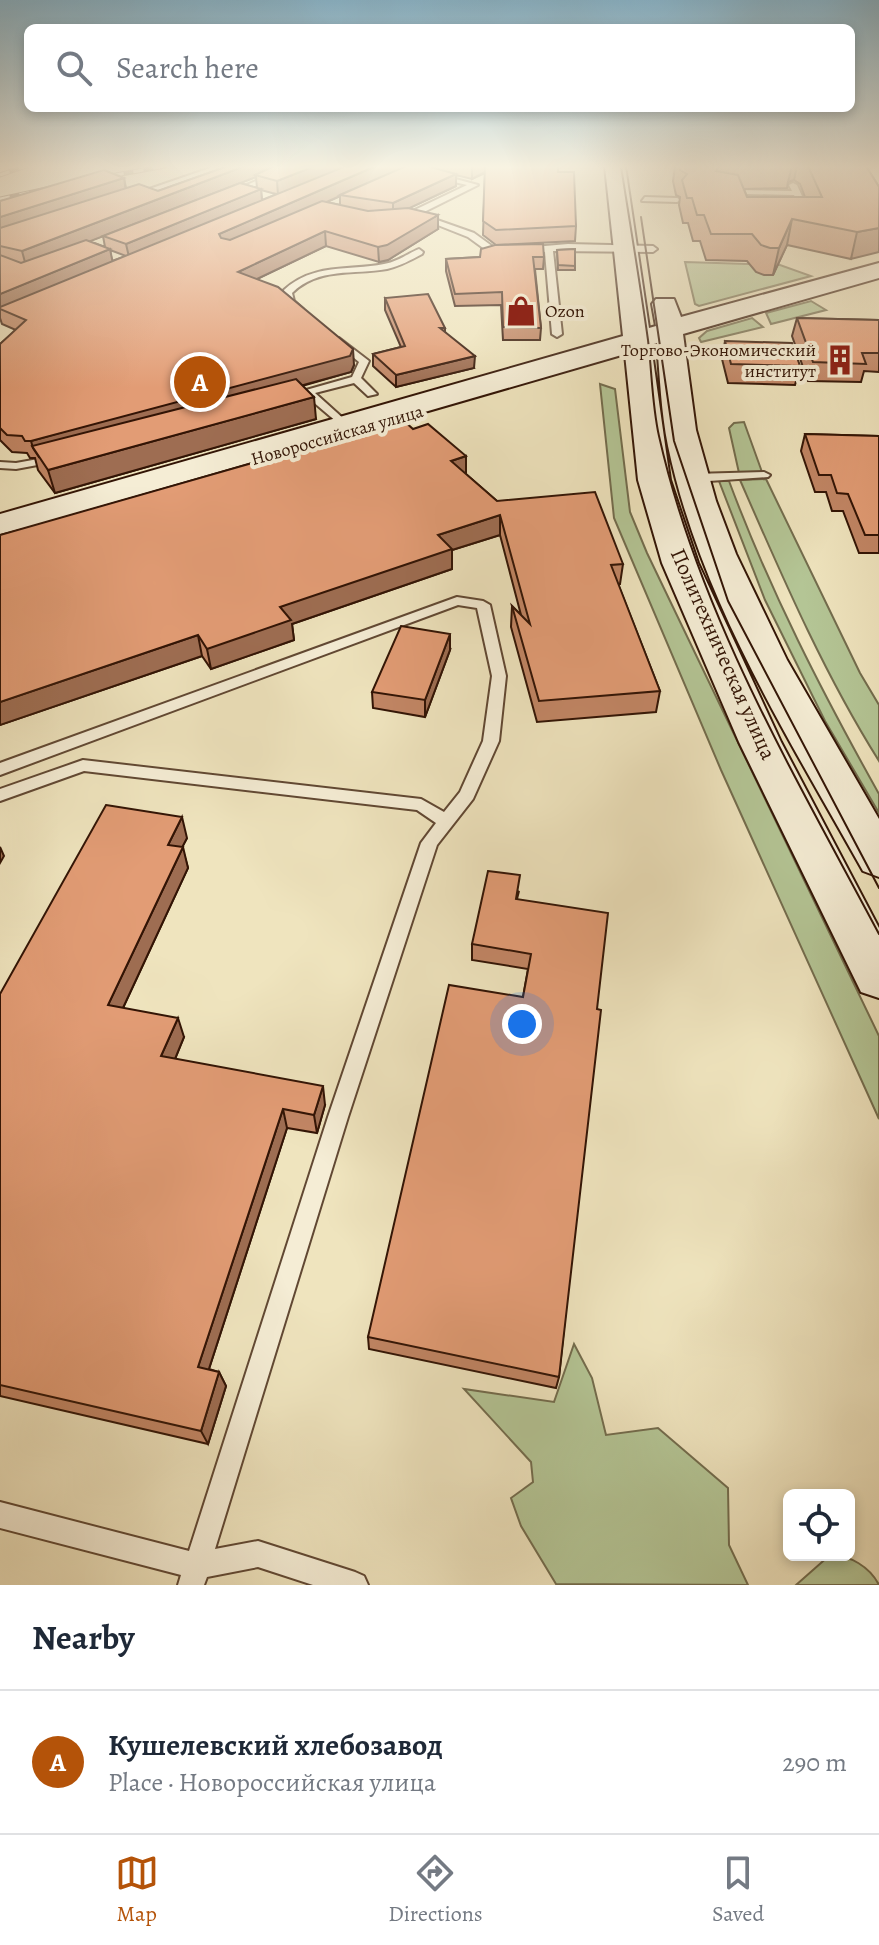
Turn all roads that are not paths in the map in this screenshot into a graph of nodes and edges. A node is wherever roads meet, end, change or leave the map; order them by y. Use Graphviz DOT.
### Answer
graph roads {
  1 [pos="478,240"];
  2 [pos="638,240"];
  3 [pos="643,240"];
  4 [pos="640,248"];
  5 [pos="549,250"];
  6 [pos="493,251"];
  7 [pos="419,252"];
  8 [pos="478,257"];
  9 [pos="879,270"];
  10 [pos="312,320"];
  11 [pos="557,334"];
  12 [pos="333,336"];
  13 [pos="649,341"];
  14 [pos="356,379"];
  15 [pos="308,392"];
  16 [pos="372,394"];
  17 [pos="278,400"];
  18 [pos="349,429"];
  19 [pos="66,456"];
  20 [pos="0,465"];
  21 [pos="764,475"];
  22 [pos="694,478"];
  23 [pos="0,525"];
  24 [pos="0,532"];
  25 [pos="0,769"];
  26 [pos="0,795"];
  27 [pos="446,822"];
  28 [pos="871,828"];
  29 [pos="879,859"];
  30 [pos="879,977"];
  31 [pos="0,1515"];
  32 [pos="194,1576"];
  33 [pos="355,1585"];
  1 -- 6 [label="lane"];
  2 -- 4 [label="main road, Политехническая улица"];
  3 -- 4 [label="main road, Политехническая улица"];
  4 -- 5 [label="lane"];
  4 -- 13 [label="main road, Политехническая улица"];
  5 -- 6 [label="lane"];
  5 -- 11 [label="lane"];
  6 -- 8 [label="lane"];
  7 -- 10 [label="lane"];
  9 -- 13 [label="main road, Новороссийская улица"];
  12 -- 14 [label="lane"];
  13 -- 18 [label="main road, Новороссийская улица"];
  13 -- 22 [label="main road, Политехническая улица"];
  13 -- 30 [label="main road, Политехническая улица"];
  14 -- 15 [label="lane"];
  14 -- 16 [label="lane"];
  15 -- 17 [label="lane"];
  15 -- 18 [label="lane"];
  18 -- 23 [label="main road, Новороссийская улица"];
  18 -- 24 [label="main road, Новороссийская улица"];
  19 -- 20 [label="lane"];
  21 -- 22 [label="lane"];
  22 -- 28 [label="main road, Политехническая улица"];
  25 -- 27 [label="lane"];
  26 -- 27 [label="lane"];
  27 -- 32 [label="lane"];
  28 -- 29 [label="main road, Политехническая улица"];
  31 -- 32 [label="lane"];
  32 -- 33 [label="lane"];
}
